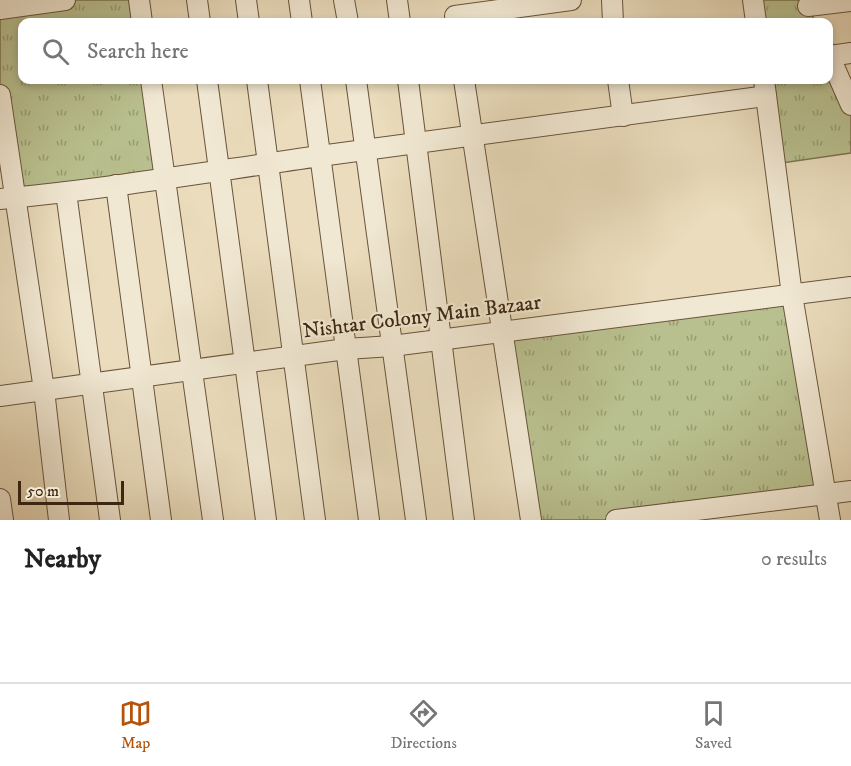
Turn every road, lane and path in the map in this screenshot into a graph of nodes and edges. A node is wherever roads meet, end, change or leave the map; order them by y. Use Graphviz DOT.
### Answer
graph roads {
  1 [pos="65,0"];
  2 [pos="139,0"];
  3 [pos="197,0"];
  4 [pos="246,0"];
  5 [pos="299,0"];
  6 [pos="344,0"];
  7 [pos="397,0"];
  8 [pos="571,0"];
  9 [pos="612,0"];
  10 [pos="753,0"];
  11 [pos="45,1"];
  12 [pos="851,1"];
  13 [pos="0,9"];
  14 [pos="810,10"];
  15 [pos="454,13"];
  16 [pos="141,18"];
  17 [pos="199,18"];
  18 [pos="248,18"];
  19 [pos="301,18"];
  20 [pos="347,18"];
  21 [pos="399,18"];
  22 [pos="613,18"];
  23 [pos="755,18"];
  24 [pos="851,53"];
  25 [pos="833,54"];
  26 [pos="833,63"];
  27 [pos="152,84"];
  28 [pos="208,84"];
  29 [pos="258,84"];
  30 [pos="311,84"];
  31 [pos="357,84"];
  32 [pos="409,84"];
  33 [pos="465,84"];
  34 [pos="619,84"];
  35 [pos="765,88"];
  36 [pos="0,95"];
  37 [pos="851,105"];
  38 [pos="623,116"];
  39 [pos="473,137"];
  40 [pos="416,143"];
  41 [pos="366,151"];
  42 [pos="320,156"];
  43 [pos="268,164"];
  44 [pos="220,172"];
  45 [pos="166,178"];
  46 [pos="116,185"];
  47 [pos="66,192"];
  48 [pos="7,199"];
  49 [pos="851,287"];
  50 [pos="792,294"];
  51 [pos="502,331"];
  52 [pos="441,340"];
  53 [pos="392,346"];
  54 [pos="346,349"];
  55 [pos="293,358"];
  56 [pos="246,364"];
  57 [pos="192,371"];
  58 [pos="142,377"];
  59 [pos="92,385"];
  60 [pos="44,390"];
  61 [pos="0,396"];
  62 [pos="851,491"];
  63 [pos="827,494"];
  64 [pos="0,499"];
  65 [pos="3,520"];
  66 [pos="58,520"];
  67 [pos="110,520"];
  68 [pos="161,520"];
  69 [pos="213,520"];
  70 [pos="266,520"];
  71 [pos="315,520"];
  72 [pos="369,520"];
  73 [pos="416,520"];
  74 [pos="464,520"];
  75 [pos="531,520"];
  76 [pos="616,520"];
  77 [pos="830,520"];
  1 -- 11 [label="street"];
  2 -- 16 [label="street"];
  3 -- 17 [label="street"];
  4 -- 18 [label="street"];
  5 -- 19 [label="street"];
  6 -- 20 [label="street"];
  7 -- 21 [label="street"];
  8 -- 15 [label="street"];
  9 -- 22 [label="street"];
  10 -- 23 [label="street"];
  11 -- 13 [label="street"];
  12 -- 14 [label="street"];
  24 -- 25 [label="street"];
  26 -- 37 [label="street"];
  27 -- 45 [label="street"];
  28 -- 44 [label="street"];
  29 -- 43 [label="street"];
  30 -- 42 [label="street"];
  31 -- 41 [label="street"];
  32 -- 40 [label="street"];
  33 -- 39 [label="street"];
  34 -- 38 [label="street"];
  35 -- 38 [label="street"];
  35 -- 50 [label="street"];
  36 -- 48 [label="street"];
  38 -- 39 [label="street"];
  39 -- 40 [label="street"];
  39 -- 51 [label="street"];
  40 -- 41 [label="street"];
  40 -- 52 [label="street"];
  41 -- 42 [label="street"];
  41 -- 53 [label="street"];
  42 -- 43 [label="street"];
  42 -- 54 [label="street"];
  43 -- 44 [label="street"];
  43 -- 55 [label="street"];
  44 -- 45 [label="street"];
  44 -- 56 [label="street"];
  45 -- 46 [label="street"];
  45 -- 57 [label="street"];
  46 -- 47 [label="street"];
  46 -- 58 [label="street"];
  47 -- 48 [label="street"];
  47 -- 59 [label="street"];
  48 -- 60 [label="street"];
  49 -- 50 [label="street, Nishtar Colony Main Bazaar"];
  50 -- 51 [label="street, Nishtar Colony Main Bazaar"];
  50 -- 63 [label="street"];
  51 -- 52 [label="street, Nishtar Colony Main Bazaar"];
  51 -- 75 [label="street"];
  52 -- 53 [label="street, Nishtar Colony Main Bazaar"];
  52 -- 74 [label="street"];
  53 -- 54 [label="street, Nishtar Colony Main Bazaar"];
  53 -- 73 [label="street"];
  54 -- 55 [label="street, Nishtar Colony Main Bazaar"];
  54 -- 72 [label="street"];
  55 -- 56 [label="street, Nishtar Colony Main Bazaar"];
  55 -- 71 [label="street"];
  56 -- 57 [label="street, Nishtar Colony Main Bazaar"];
  56 -- 70 [label="street"];
  57 -- 58 [label="street, Nishtar Colony Main Bazaar"];
  57 -- 69 [label="street"];
  58 -- 59 [label="street, Nishtar Colony Main Bazaar"];
  58 -- 68 [label="street"];
  59 -- 60 [label="street, Nishtar Colony Main Bazaar"];
  59 -- 67 [label="street"];
  60 -- 61 [label="street, Nishtar Colony Main Bazaar"];
  60 -- 66 [label="street"];
  62 -- 63 [label="street"];
  63 -- 76 [label="street"];
  63 -- 77 [label="street"];
  64 -- 65 [label="street"];
}
